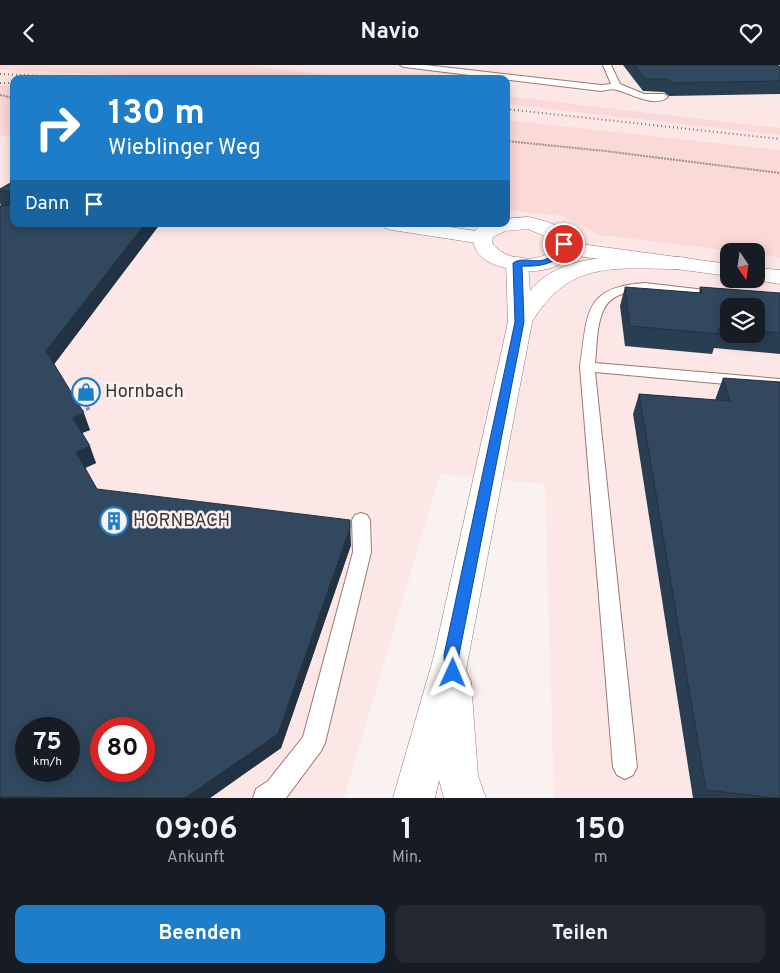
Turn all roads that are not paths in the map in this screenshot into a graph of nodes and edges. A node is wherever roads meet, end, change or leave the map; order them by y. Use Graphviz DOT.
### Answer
graph roads {
  1 [pos="404,65"];
  2 [pos="607,65"];
  3 [pos="490,75"];
  4 [pos="510,77"];
  5 [pos="616,86"];
  6 [pos="664,97"];
  7 [pos="510,224"];
  8 [pos="413,227"];
  9 [pos="496,227"];
  10 [pos="483,237"];
  11 [pos="564,248"];
  12 [pos="517,263"];
  13 [pos="680,263"];
  14 [pos="720,269"];
  15 [pos="765,275"];
  16 [pos="780,277"];
  17 [pos="723,296"];
  18 [pos="520,322"];
  19 [pos="587,367"];
  20 [pos="780,384"];
  21 [pos="361,519"];
  22 [pos="452,655"];
  23 [pos="625,767"];
  24 [pos="265,798"];
  25 [pos="414,798"];
  26 [pos="465,798"];
  1 -- 3 [label="lane"];
  2 -- 5 [label="lane"];
  4 -- 5 [label="lane"];
  5 -- 6 [label="lane"];
  7 -- 11 [label="main road"];
  8 -- 10 [label="main road"];
  9 -- 10 [label="main road"];
  10 -- 12 [label="main road"];
  11 -- 12 [label="main road"];
  11 -- 13 [label="main road"];
  12 -- 18 [label="main road"];
  13 -- 14 [label="main road"];
  13 -- 18 [label="main road"];
  15 -- 16 [label="main road"];
  17 -- 19 [label="lane"];
  18 -- 22 [label="main road"];
  19 -- 20 [label="lane"];
  19 -- 23 [label="lane"];
  21 -- 24 [label="lane"];
  22 -- 25 [label="main road"];
  22 -- 26 [label="main road"];
}
